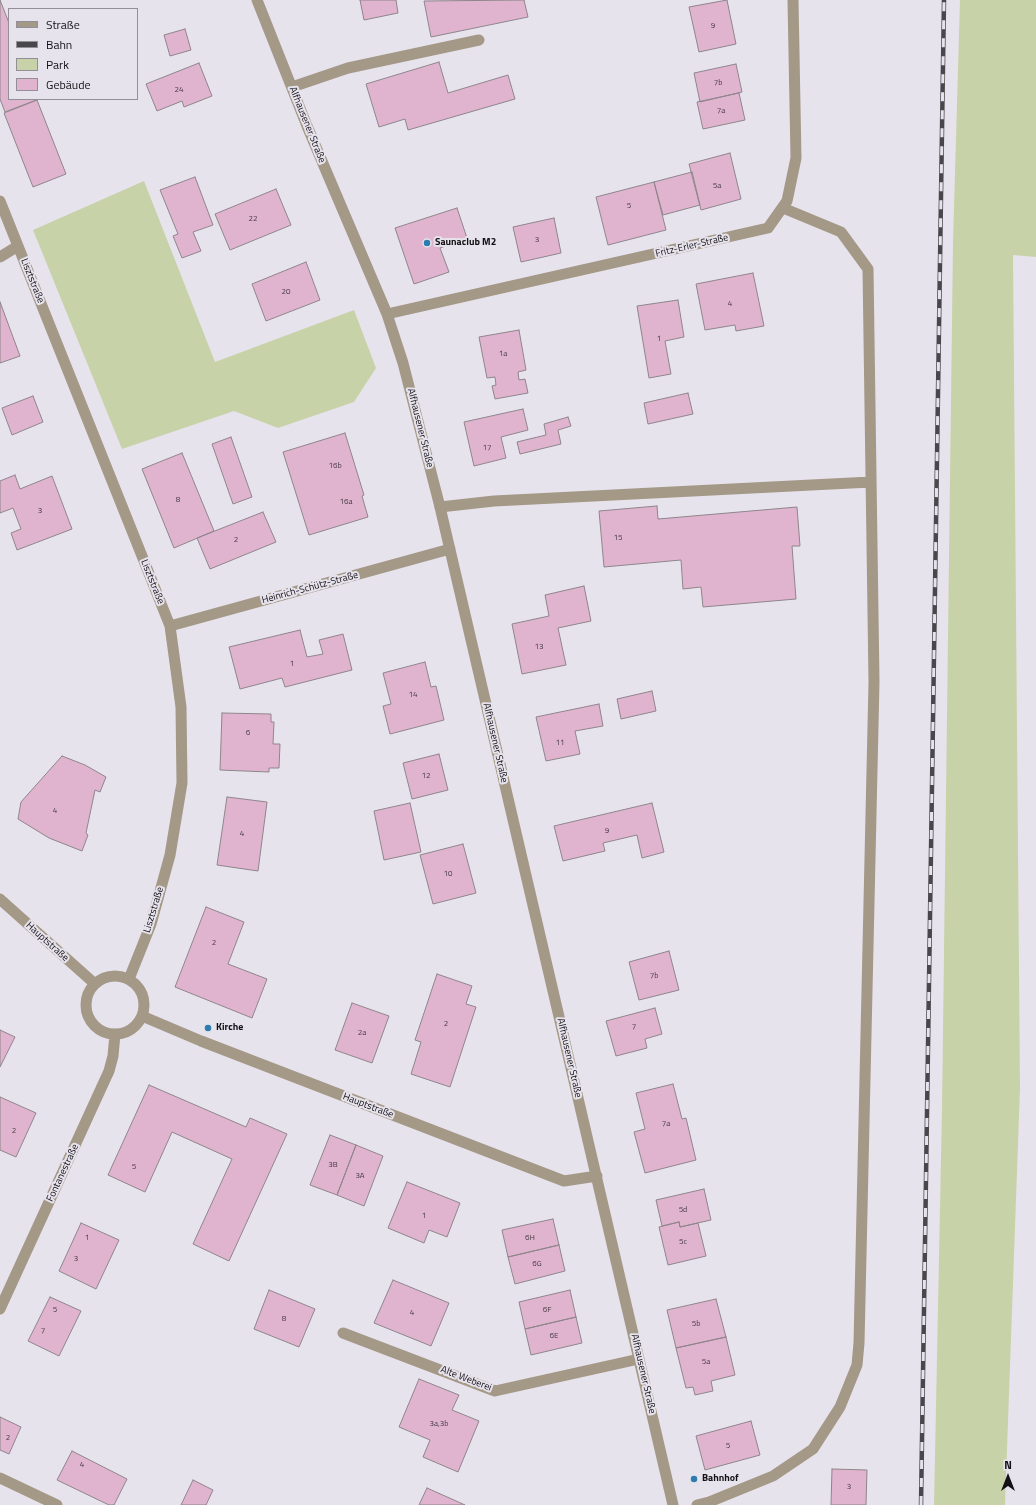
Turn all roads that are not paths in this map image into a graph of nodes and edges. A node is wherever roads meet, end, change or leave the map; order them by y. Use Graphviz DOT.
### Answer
graph roads {
  1 [pos="257,0"];
  2 [pos="792,0"];
  3 [pos="479,40"];
  4 [pos="292,87"];
  5 [pos="0,201"];
  6 [pos="783,208"];
  7 [pos="18,246"];
  8 [pos="0,257"];
  9 [pos="387,314"];
  10 [pos="871,482"];
  11 [pos="440,507"];
  12 [pos="450,549"];
  13 [pos="170,626"];
  14 [pos="0,899"];
  15 [pos="129,980"];
  16 [pos="95,984"];
  17 [pos="142,1016"];
  18 [pos="115,1034"];
  19 [pos="597,1176"];
  20 [pos="0,1309"];
  21 [pos="343,1333"];
  22 [pos="639,1358"];
  23 [pos="0,1478"];
  24 [pos="57,1505"];
  25 [pos="673,1505"];
  26 [pos="697,1505"];
  1 -- 4 [label="street, Alfhausener Straße"];
  2 -- 6 [label="street, Fritz-Erler-Straße"];
  3 -- 4 [label="street"];
  4 -- 9 [label="street, Alfhausener Straße"];
  5 -- 7 [label="street, Lisztstraße"];
  6 -- 9 [label="street, Fritz-Erler-Straße"];
  6 -- 10 [label="street"];
  7 -- 8 [label="street"];
  7 -- 13 [label="street, Lisztstraße"];
  9 -- 11 [label="street, Alfhausener Straße"];
  10 -- 11 [label="street"];
  10 -- 26 [label="street"];
  11 -- 12 [label="street, Alfhausener Straße"];
  12 -- 13 [label="street, Heinrich-Schütz-Straße"];
  12 -- 19 [label="street, Alfhausener Straße"];
  13 -- 15 [label="street, Lisztstraße"];
  14 -- 16 [label="street, Hauptstraße"];
  15 -- 16 [label="street"];
  15 -- 17 [label="street"];
  16 -- 18 [label="street"];
  17 -- 18 [label="street"];
  17 -- 19 [label="street, Hauptstraße"];
  18 -- 20 [label="street, Fontanestraße"];
  19 -- 22 [label="street, Alfhausener Straße"];
  21 -- 22 [label="street, Alte Weberei"];
  22 -- 25 [label="street, Alfhausener Straße"];
  23 -- 24 [label="street"];
}
